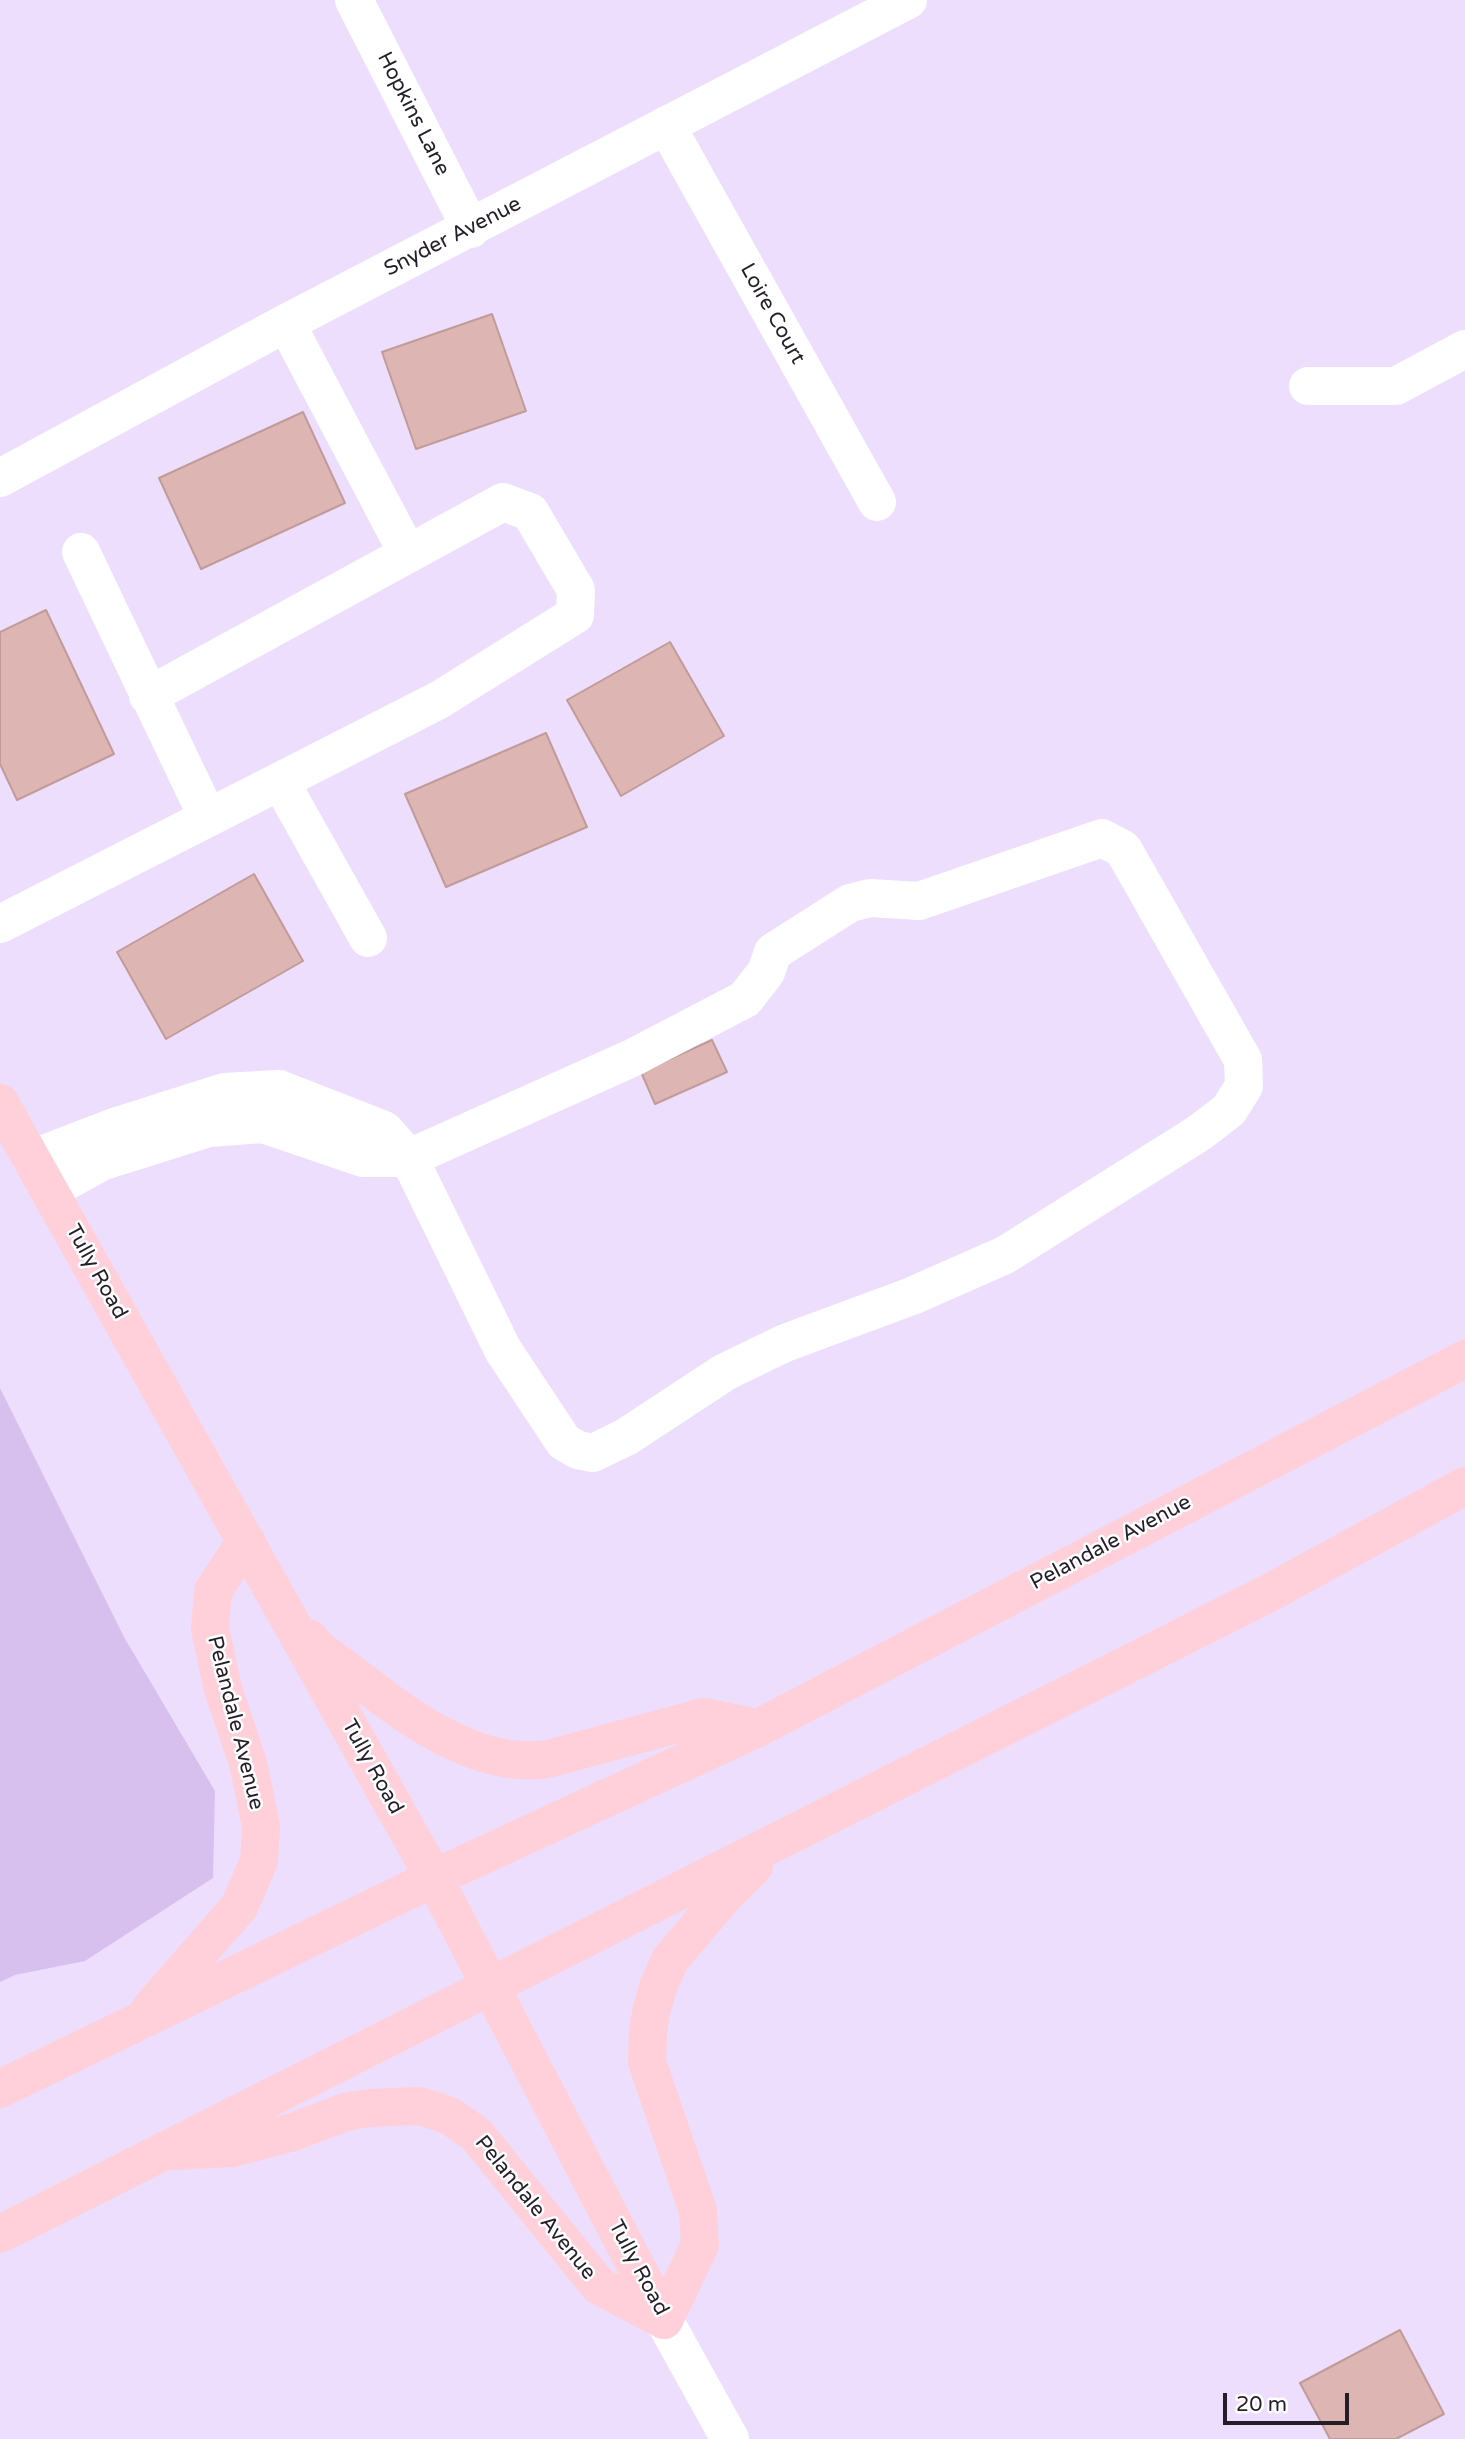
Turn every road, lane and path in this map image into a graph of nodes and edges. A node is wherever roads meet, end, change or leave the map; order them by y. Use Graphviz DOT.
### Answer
graph roads {
  1 [pos="354,0"];
  2 [pos="898,2"];
  3 [pos="666,125"];
  4 [pos="471,229"];
  5 [pos="286,323"];
  6 [pos="1465,349"];
  7 [pos="1308,386"];
  8 [pos="0,478"];
  9 [pos="877,502"];
  10 [pos="80,552"];
  11 [pos="408,554"];
  12 [pos="148,696"];
  13 [pos="280,781"];
  14 [pos="208,818"];
  15 [pos="0,924"];
  16 [pos="368,938"];
  17 [pos="0,1103"];
  18 [pos="409,1158"];
  19 [pos="40,1175"];
  20 [pos="1465,1359"];
  21 [pos="1465,1486"];
  22 [pos="246,1541"];
  23 [pos="758,1728"];
  24 [pos="780,1841"];
  25 [pos="434,1878"];
  26 [pos="492,1988"];
  27 [pos="140,2021"];
  28 [pos="0,2089"];
  29 [pos="163,2151"];
  30 [pos="0,2234"];
  31 [pos="664,2319"];
  32 [pos="730,2439"];
  1 -- 4 [label="street, Hopkins Lane"];
  2 -- 3 [label="street, Snyder Avenue"];
  3 -- 4 [label="street, Snyder Avenue"];
  3 -- 9 [label="street, Loire Court"];
  4 -- 5 [label="street, Snyder Avenue"];
  5 -- 8 [label="street, Snyder Avenue"];
  5 -- 11 [label="street"];
  6 -- 7 [label="street"];
  10 -- 12 [label="street"];
  11 -- 12 [label="street"];
  11 -- 13 [label="street"];
  12 -- 14 [label="street"];
  13 -- 14 [label="street"];
  13 -- 16 [label="street"];
  14 -- 15 [label="street"];
  17 -- 19 [label="main road, Tully Road"];
  18 -- 18 [label="street"];
  18 -- 19 [label="street"];
  19 -- 22 [label="main road, Tully Road"];
  20 -- 23 [label="main road, Pelandale Avenue"];
  21 -- 24 [label="main road, Pelandale Avenue"];
  22 -- 23 [label="main road"];
  22 -- 25 [label="main road, Tully Road"];
  22 -- 27 [label="main road, Pelandale Avenue"];
  23 -- 25 [label="main road, Pelandale Avenue"];
  24 -- 26 [label="main road, Pelandale Avenue"];
  24 -- 31 [label="main road, Pelandale Avenue"];
  25 -- 26 [label="main road, Tully Road"];
  25 -- 27 [label="main road, Pelandale Avenue"];
  26 -- 29 [label="main road, Pelandale Avenue"];
  26 -- 31 [label="main road, Tully Road"];
  27 -- 28 [label="main road, Pelandale Avenue"];
  29 -- 30 [label="main road, Pelandale Avenue"];
  29 -- 31 [label="main road, Pelandale Avenue"];
  31 -- 32 [label="street, Tully Road"];
}
